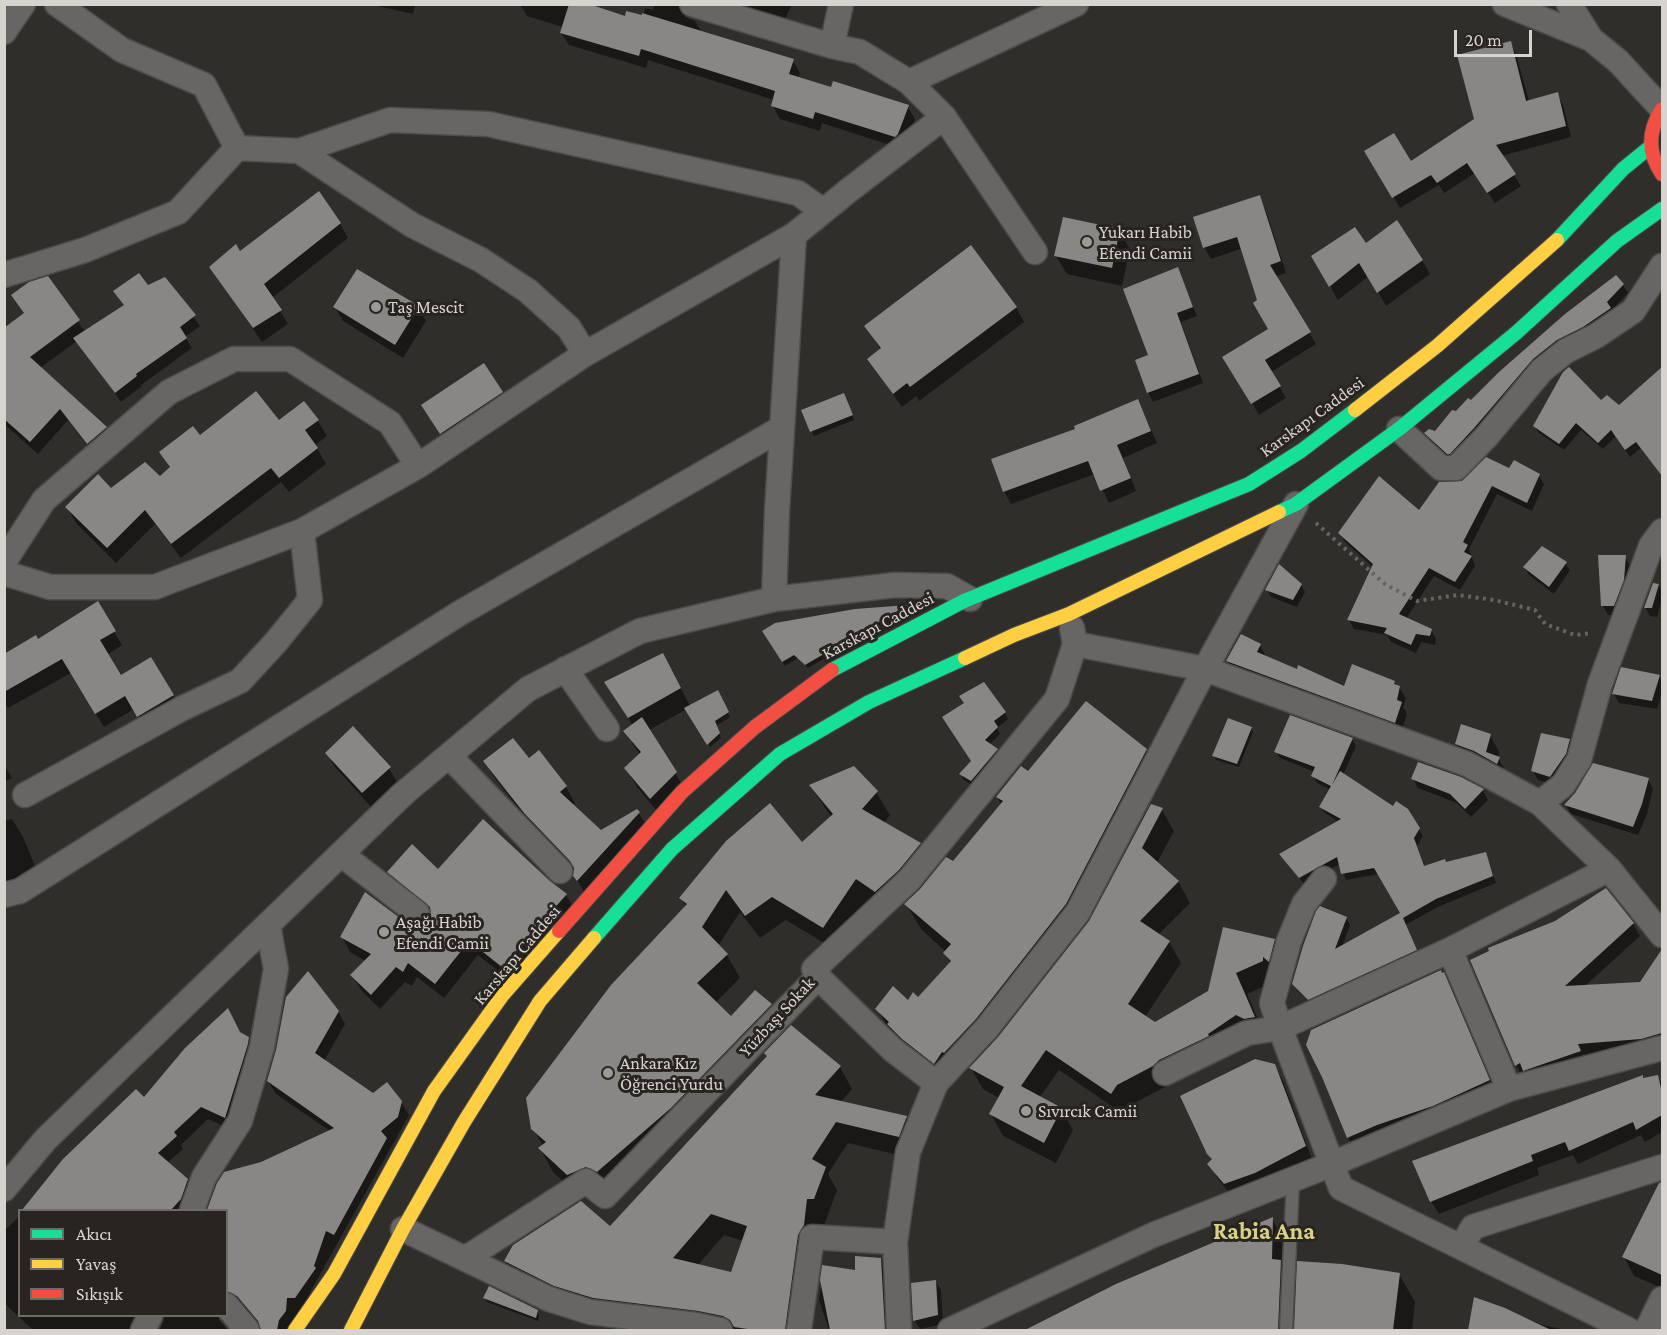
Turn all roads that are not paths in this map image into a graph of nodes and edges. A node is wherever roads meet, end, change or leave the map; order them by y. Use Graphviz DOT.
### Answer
graph roads {
  1 [pos="23,4"];
  2 [pos="57,4"];
  3 [pos="692,4"];
  4 [pos="841,4"];
  5 [pos="1076,4"];
  6 [pos="1505,4"];
  7 [pos="1569,4"];
  8 [pos="4,32"];
  9 [pos="1591,39"];
  10 [pos="831,46"];
  11 [pos="909,82"];
  12 [pos="1662,109"];
  13 [pos="944,117"];
  14 [pos="1650,147"];
  15 [pos="237,148"];
  16 [pos="299,151"];
  17 [pos="1662,174"];
  18 [pos="1662,208"];
  19 [pos="823,211"];
  20 [pos="794,235"];
  21 [pos="1035,252"];
  22 [pos="1662,266"];
  23 [pos="4,275"];
  24 [pos="585,354"];
  25 [pos="782,428"];
  26 [pos="1399,429"];
  27 [pos="418,466"];
  28 [pos="1296,504"];
  29 [pos="302,531"];
  30 [pos="1662,531"];
  31 [pos="4,562"];
  32 [pos="4,573"];
  33 [pos="774,599"];
  34 [pos="970,599"];
  35 [pos="1069,614"];
  36 [pos="1075,644"];
  37 [pos="566,669"];
  38 [pos="1205,669"];
  39 [pos="607,729"];
  40 [pos="449,756"];
  41 [pos="25,795"];
  42 [pos="1540,803"];
  43 [pos="341,854"];
  44 [pos="1609,869"];
  45 [pos="560,871"];
  46 [pos="1324,879"];
  47 [pos="4,895"];
  48 [pos="417,913"];
  49 [pos="268,925"];
  50 [pos="1662,935"];
  51 [pos="1450,950"];
  52 [pos="818,977"];
  53 [pos="1280,1028"];
  54 [pos="1662,1048"];
  55 [pos="1165,1074"];
  56 [pos="936,1083"];
  57 [pos="1509,1089"];
  58 [pos="1332,1164"];
  59 [pos="1662,1167"];
  60 [pos="1293,1180"];
  61 [pos="4,1189"];
  62 [pos="192,1209"];
  63 [pos="403,1229"];
  64 [pos="895,1242"];
  65 [pos="1462,1246"];
  66 [pos="466,1258"];
  67 [pos="1662,1299"];
  68 [pos="228,1307"];
  69 [pos="247,1330"];
  70 [pos="295,1330"];
  71 [pos="351,1330"];
  72 [pos="720,1330"];
  73 [pos="799,1330"];
  74 [pos="899,1330"];
  75 [pos="950,1330"];
  76 [pos="1286,1330"];
  77 [pos="1629,1330"];
  78 [pos="1647,1330"];
  1 -- 8 [label="street"];
  2 -- 15 [label="street"];
  3 -- 10 [label="street"];
  4 -- 10 [label="street"];
  5 -- 11 [label="street"];
  6 -- 9 [label="street"];
  7 -- 9 [label="street"];
  9 -- 12 [label="street"];
  10 -- 11 [label="street"];
  11 -- 13 [label="street"];
  12 -- 14 [label="main road"];
  13 -- 19 [label="street"];
  13 -- 21 [label="street"];
  14 -- 17 [label="main road"];
  14 -- 34 [label="main road, Karskapı Caddesi"];
  15 -- 16 [label="street"];
  15 -- 23 [label="street"];
  16 -- 19 [label="street"];
  16 -- 24 [label="street"];
  18 -- 26 [label="main road"];
  19 -- 20 [label="street"];
  20 -- 24 [label="street"];
  20 -- 25 [label="street"];
  22 -- 26 [label="street"];
  24 -- 27 [label="street"];
  25 -- 33 [label="street"];
  25 -- 47 [label="street"];
  26 -- 28 [label="main road"];
  27 -- 29 [label="street"];
  27 -- 31 [label="street"];
  28 -- 35 [label="main road"];
  28 -- 38 [label="street"];
  29 -- 32 [label="street"];
  29 -- 41 [label="street"];
  30 -- 42 [label="street"];
  33 -- 34 [label="street"];
  33 -- 37 [label="street"];
  34 -- 70 [label="main road, Karskapı Caddesi"];
  35 -- 36 [label="street"];
  35 -- 63 [label="main road"];
  36 -- 38 [label="street"];
  36 -- 52 [label="street, Yüzbaşı Sokak"];
  37 -- 39 [label="street"];
  37 -- 40 [label="street"];
  38 -- 42 [label="street"];
  38 -- 56 [label="street"];
  40 -- 43 [label="street"];
  40 -- 45 [label="street"];
  42 -- 44 [label="street"];
  43 -- 48 [label="street"];
  43 -- 49 [label="street"];
  44 -- 50 [label="street"];
  44 -- 51 [label="street"];
  46 -- 53 [label="street"];
  49 -- 61 [label="street"];
  49 -- 62 [label="street"];
  51 -- 53 [label="street"];
  51 -- 57 [label="street"];
  52 -- 56 [label="street"];
  52 -- 66 [label="street, Yüzbaşı Sokak"];
  53 -- 55 [label="street"];
  53 -- 58 [label="street"];
  54 -- 57 [label="street"];
  56 -- 64 [label="street"];
  57 -- 58 [label="street"];
  58 -- 60 [label="street"];
  58 -- 65 [label="street"];
  59 -- 65 [label="street"];
  60 -- 75 [label="street"];
  60 -- 76 [label="lane"];
  63 -- 66 [label="street"];
  63 -- 71 [label="main road"];
  64 -- 73 [label="street"];
  64 -- 74 [label="street"];
  65 -- 77 [label="street"];
  66 -- 72 [label="street"];
  67 -- 78 [label="street"];
  68 -- 69 [label="street"];
}
